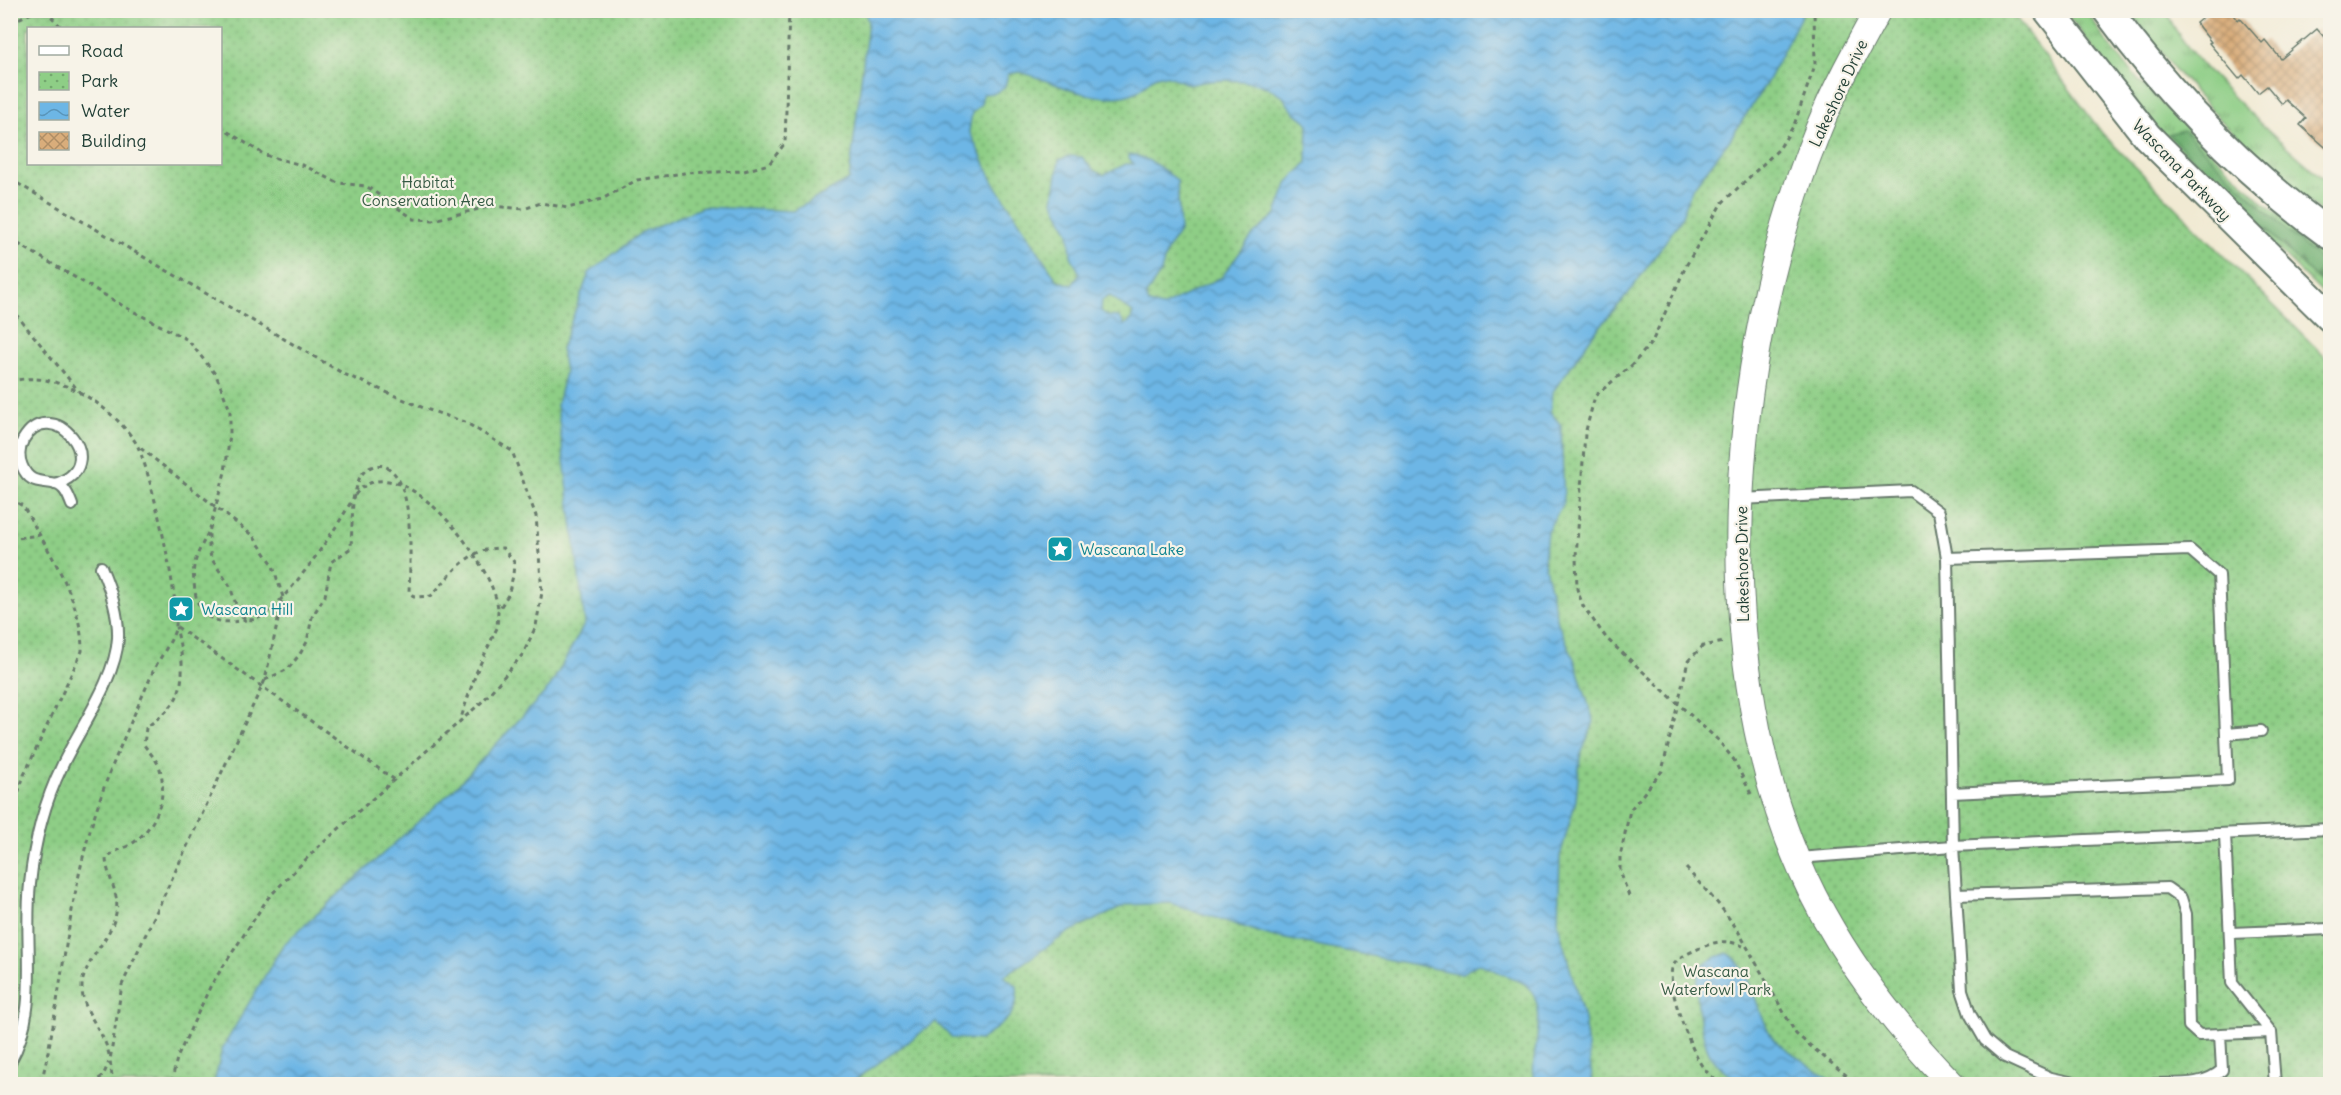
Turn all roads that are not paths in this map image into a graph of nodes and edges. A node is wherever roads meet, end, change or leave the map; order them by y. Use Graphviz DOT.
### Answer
graph roads {
  1 [pos="1878,10"];
  2 [pos="2048,10"];
  3 [pos="2107,10"];
  4 [pos="2331,235"];
  5 [pos="2331,317"];
  6 [pos="62,484"];
  7 [pos="1740,499"];
  8 [pos="72,505"];
  9 [pos="1947,558"];
  10 [pos="101,567"];
  11 [pos="2261,731"];
  12 [pos="2226,734"];
  13 [pos="1952,793"];
  14 [pos="2331,829"];
  15 [pos="2225,834"];
  16 [pos="1953,846"];
  17 [pos="1798,858"];
  18 [pos="1956,895"];
  19 [pos="2331,929"];
  20 [pos="2231,933"];
  21 [pos="2271,1032"];
  22 [pos="2220,1034"];
  23 [pos="10,1062"];
  24 [pos="1952,1084"];
  25 [pos="2079,1084"];
  26 [pos="2152,1084"];
  27 [pos="2275,1084"];
  1 -- 7 [label="street, Lakeshore Drive"];
  2 -- 5 [label="main road, Wascana Parkway"];
  3 -- 4 [label="main road"];
  6 -- 6 [label="lane"];
  6 -- 8 [label="lane"];
  7 -- 9 [label="lane"];
  7 -- 17 [label="street, Lakeshore Drive"];
  9 -- 12 [label="lane"];
  9 -- 13 [label="lane"];
  10 -- 23 [label="lane"];
  11 -- 12 [label="lane"];
  12 -- 13 [label="lane"];
  13 -- 16 [label="lane"];
  14 -- 15 [label="lane"];
  15 -- 16 [label="lane"];
  15 -- 20 [label="lane"];
  16 -- 17 [label="lane"];
  16 -- 18 [label="lane"];
  17 -- 24 [label="street, Lakeshore Drive"];
  18 -- 22 [label="lane"];
  18 -- 25 [label="lane"];
  19 -- 20 [label="lane"];
  20 -- 21 [label="lane"];
  21 -- 22 [label="lane"];
  21 -- 27 [label="lane"];
  22 -- 26 [label="lane"];
}
